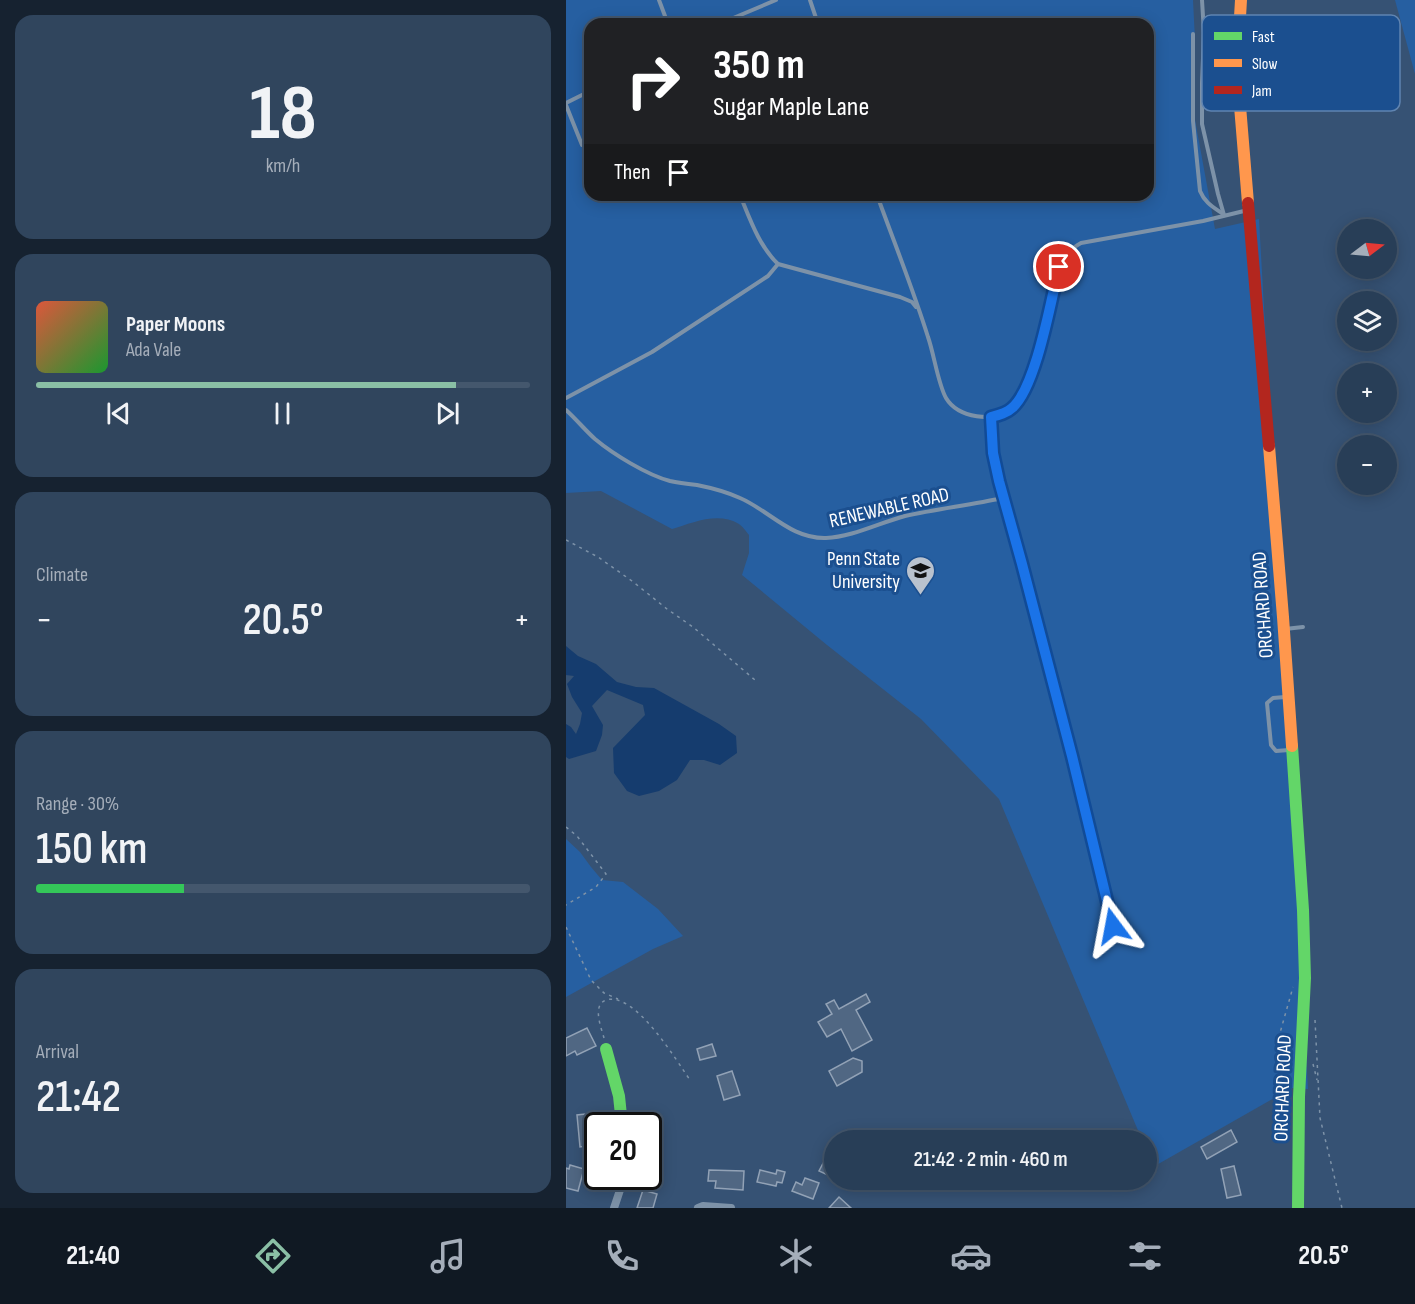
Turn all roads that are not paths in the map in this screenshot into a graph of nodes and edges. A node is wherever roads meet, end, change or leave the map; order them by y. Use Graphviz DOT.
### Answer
graph roads {
  1 [pos="659,0"];
  2 [pos="776,0"];
  3 [pos="810,0"];
  4 [pos="1202,0"];
  5 [pos="1241,0"];
  6 [pos="1203,15"];
  7 [pos="1240,15"];
  8 [pos="666,18"];
  9 [pos="733,18"];
  10 [pos="816,18"];
  11 [pos="1193,34"];
  12 [pos="584,94"];
  13 [pos="566,104"];
  14 [pos="1202,111"];
  15 [pos="1241,111"];
  16 [pos="582,145"];
  17 [pos="743,201"];
  18 [pos="879,201"];
  19 [pos="1248,210"];
  20 [pos="1224,215"];
  21 [pos="778,264"];
  22 [pos="919,310"];
  23 [pos="566,398"];
  24 [pos="566,410"];
  25 [pos="991,417"];
  26 [pos="1003,498"];
  27 [pos="1303,627"];
  28 [pos="1284,629"];
  29 [pos="1289,697"];
  30 [pos="1292,750"];
  31 [pos="1113,926"];
  32 [pos="606,1049"];
  33 [pos="621,1112"];
  34 [pos="620,1190"];
  35 [pos="614,1208"];
  36 [pos="698,1208"];
  37 [pos="731,1208"];
  38 [pos="1298,1208"];
  1 -- 8 [label="lane"];
  2 -- 9 [label="lane"];
  3 -- 10 [label="lane"];
  4 -- 6 [label="lane"];
  5 -- 7 [label="street, ORCHARD ROAD"];
  11 -- 20 [label="lane"];
  12 -- 13 [label="lane"];
  13 -- 16 [label="lane"];
  14 -- 20 [label="lane"];
  15 -- 19 [label="street, ORCHARD ROAD"];
  17 -- 21 [label="lane"];
  18 -- 22 [label="lane"];
  19 -- 20 [label="lane"];
  19 -- 28 [label="street, ORCHARD ROAD"];
  20 -- 25 [label="lane"];
  21 -- 22 [label="lane"];
  21 -- 23 [label="lane"];
  22 -- 25 [label="lane"];
  24 -- 26 [label="lane, RENEWABLE ROAD"];
  25 -- 26 [label="lane"];
  26 -- 31 [label="lane"];
  27 -- 28 [label="lane"];
  28 -- 29 [label="street, ORCHARD ROAD"];
  29 -- 30 [label="street, ORCHARD ROAD"];
  29 -- 30 [label="lane"];
  30 -- 38 [label="street, ORCHARD ROAD"];
  32 -- 33 [label="street"];
  34 -- 35 [label="street"];
  36 -- 37 [label="street"];
}
